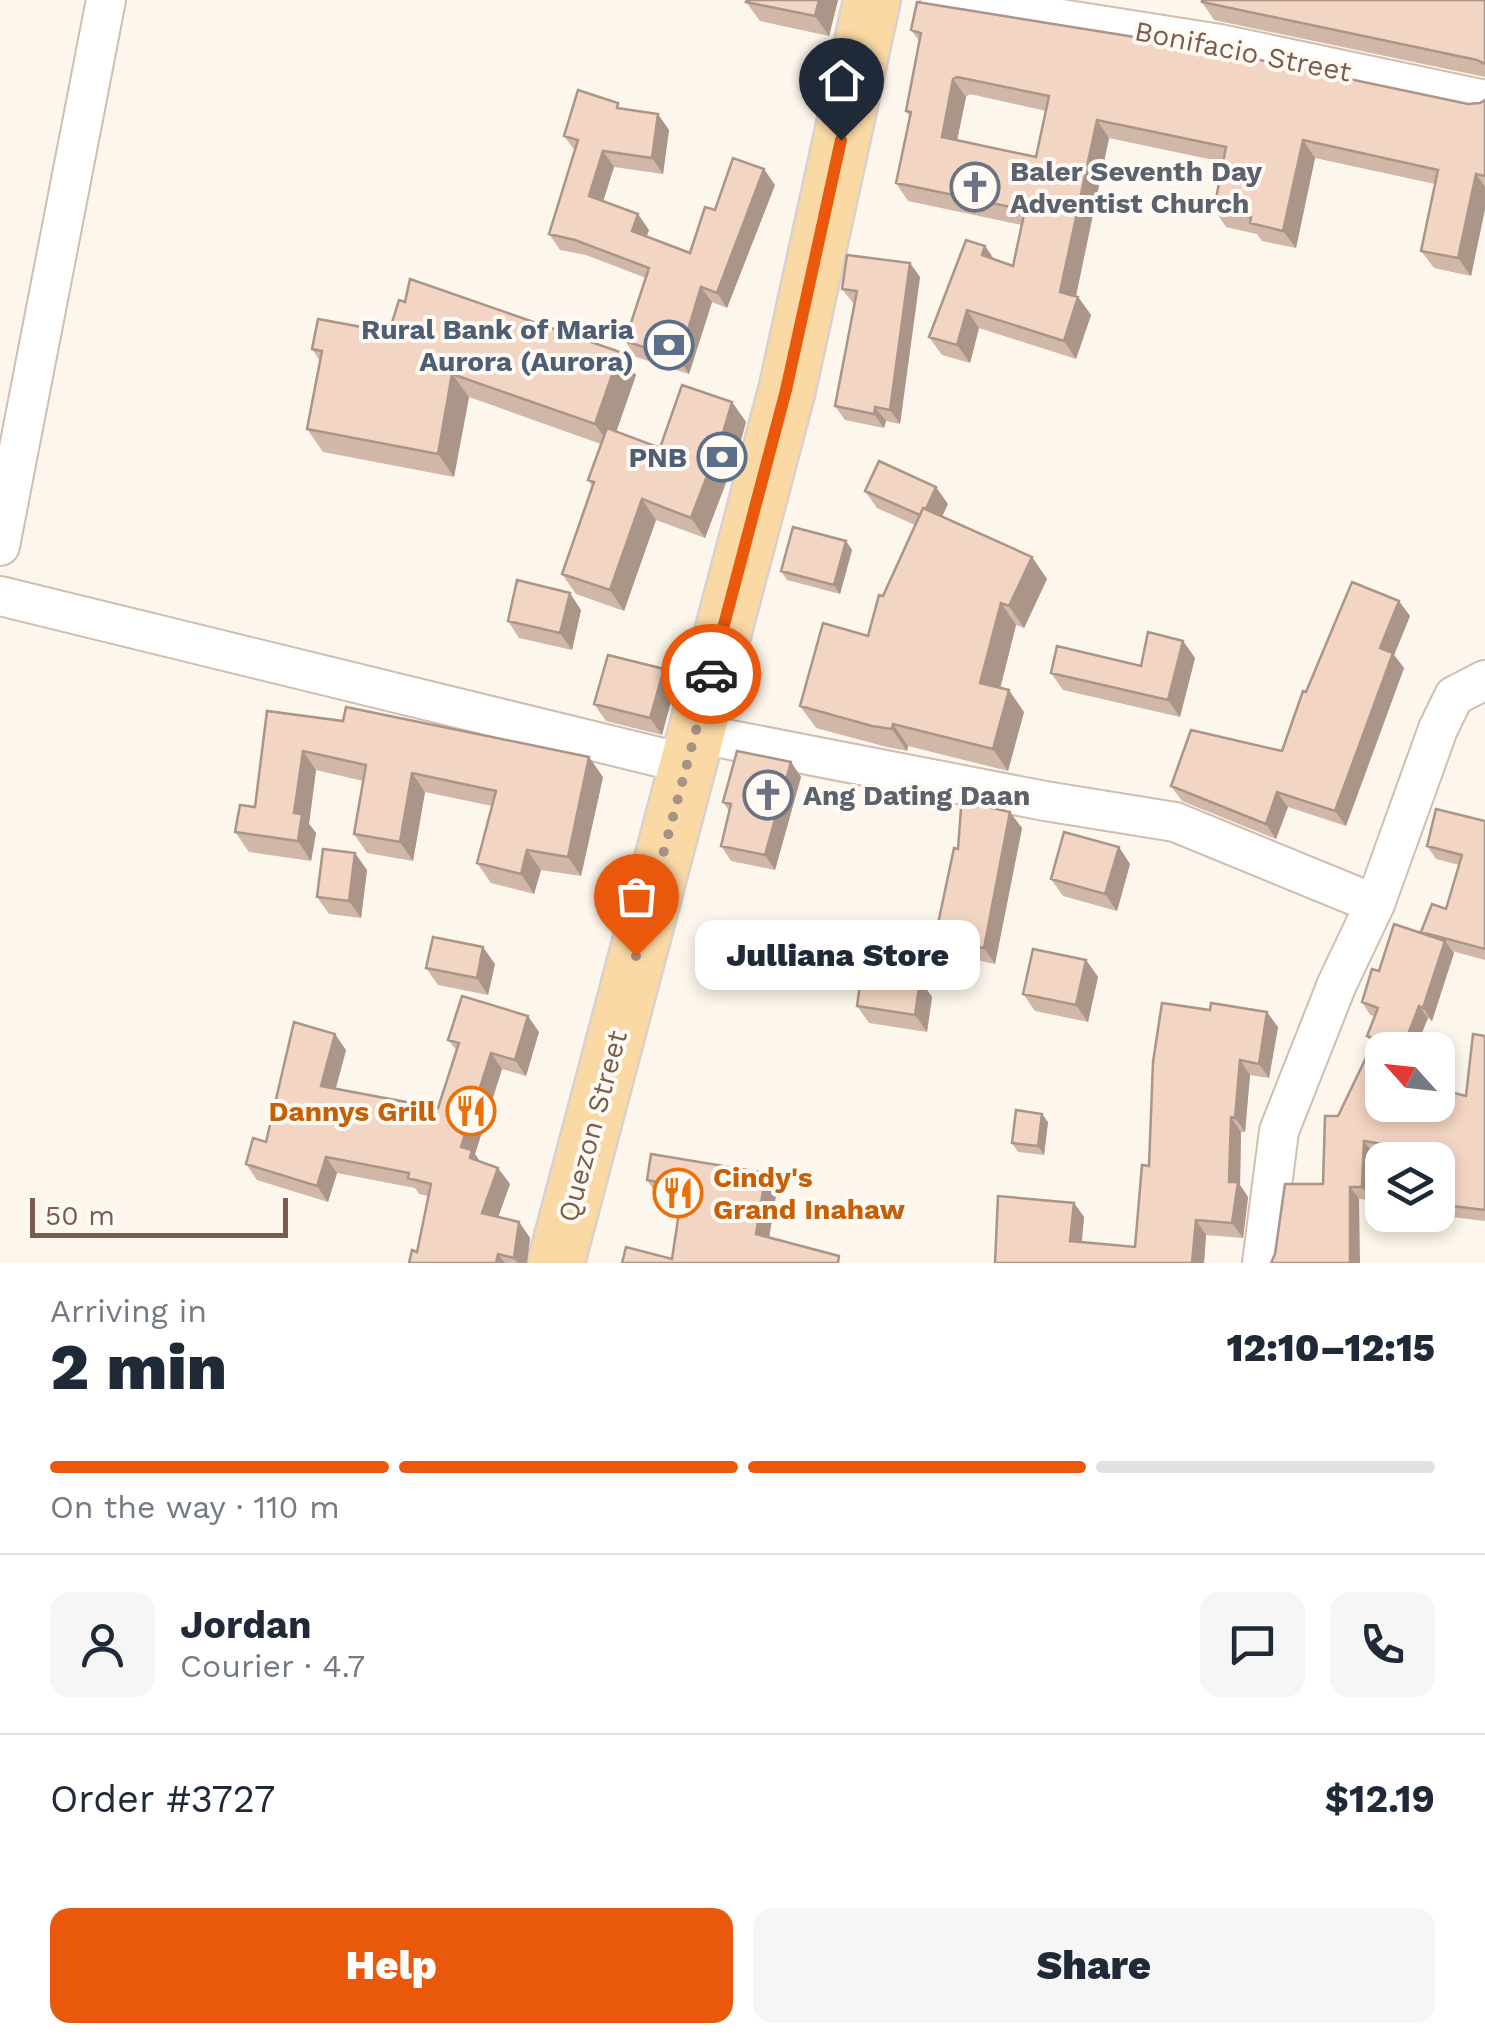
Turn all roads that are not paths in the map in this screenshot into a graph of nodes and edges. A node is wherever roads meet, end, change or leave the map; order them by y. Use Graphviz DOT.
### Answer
graph roads {
  1 [pos="106,0"];
  2 [pos="872,0"];
  3 [pos="940,0"];
  4 [pos="1485,100"];
  5 [pos="0,546"];
  6 [pos="0,596"];
  7 [pos="1485,680"];
  8 [pos="691,748"];
  9 [pos="1375,904"];
  10 [pos="556,1263"];
  11 [pos="1262,1263"];
  1 -- 5 [label="street"];
  2 -- 8 [label="main road, Quezon Street"];
  3 -- 4 [label="street, Bonifacio Street"];
  6 -- 8 [label="street"];
  7 -- 9 [label="street"];
  8 -- 9 [label="street"];
  8 -- 10 [label="main road, Quezon Street"];
  9 -- 11 [label="street"];
}
